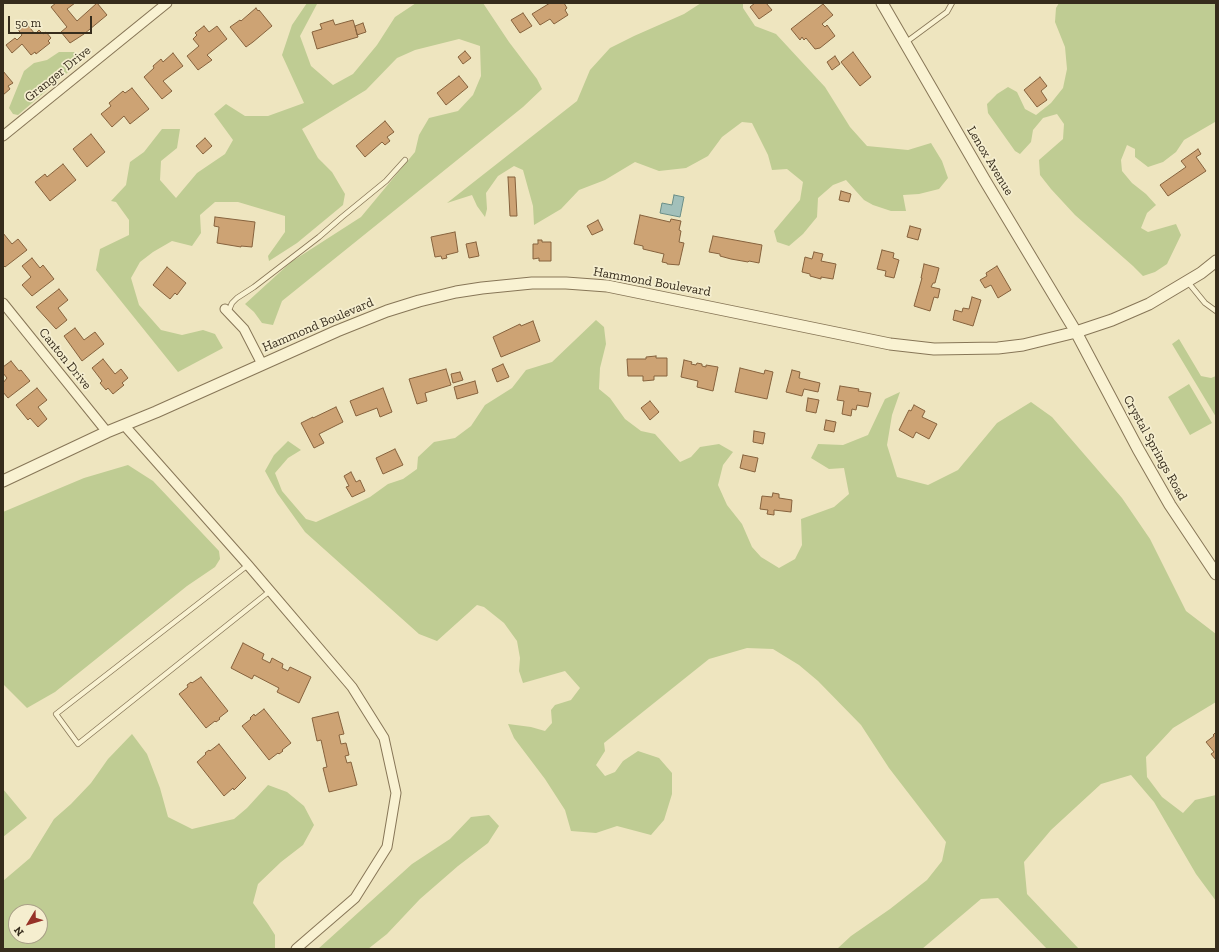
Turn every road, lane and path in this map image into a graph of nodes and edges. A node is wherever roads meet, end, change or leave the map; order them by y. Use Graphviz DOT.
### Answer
graph roads {
  1 [pos="167,3"];
  2 [pos="882,3"];
  3 [pos="952,3"];
  4 [pos="905,43"];
  5 [pos="3,136"];
  6 [pos="405,160"];
  7 [pos="1216,261"];
  8 [pos="1187,281"];
  9 [pos="3,303"];
  10 [pos="1214,307"];
  11 [pos="227,311"];
  12 [pos="1216,312"];
  13 [pos="1076,332"];
  14 [pos="262,364"];
  15 [pos="124,425"];
  16 [pos="107,432"];
  17 [pos="3,481"];
  18 [pos="248,565"];
  19 [pos="1216,574"];
  20 [pos="270,590"];
  21 [pos="296,949"];
  1 -- 5 [label="street, Granger Drive"];
  2 -- 4 [label="street, Lenox Avenue"];
  3 -- 4 [label="lane"];
  4 -- 13 [label="street, Lenox Avenue"];
  6 -- 11 [label="lane"];
  7 -- 8 [label="street, Hammond Boulevard"];
  8 -- 10 [label="lane"];
  8 -- 13 [label="street, Hammond Boulevard"];
  9 -- 16 [label="street, Canton Drive"];
  10 -- 12 [label="lane"];
  11 -- 14 [label="street"];
  13 -- 14 [label="street, Hammond Boulevard"];
  13 -- 19 [label="street, Crystal Springs Road"];
  14 -- 15 [label="street, Hammond Boulevard"];
  15 -- 16 [label="street, Hammond Boulevard"];
  15 -- 18 [label="street"];
  16 -- 17 [label="street, Hammond Boulevard"];
  18 -- 20 [label="street"];
  18 -- 20 [label="lane"];
  20 -- 21 [label="street"];
}
